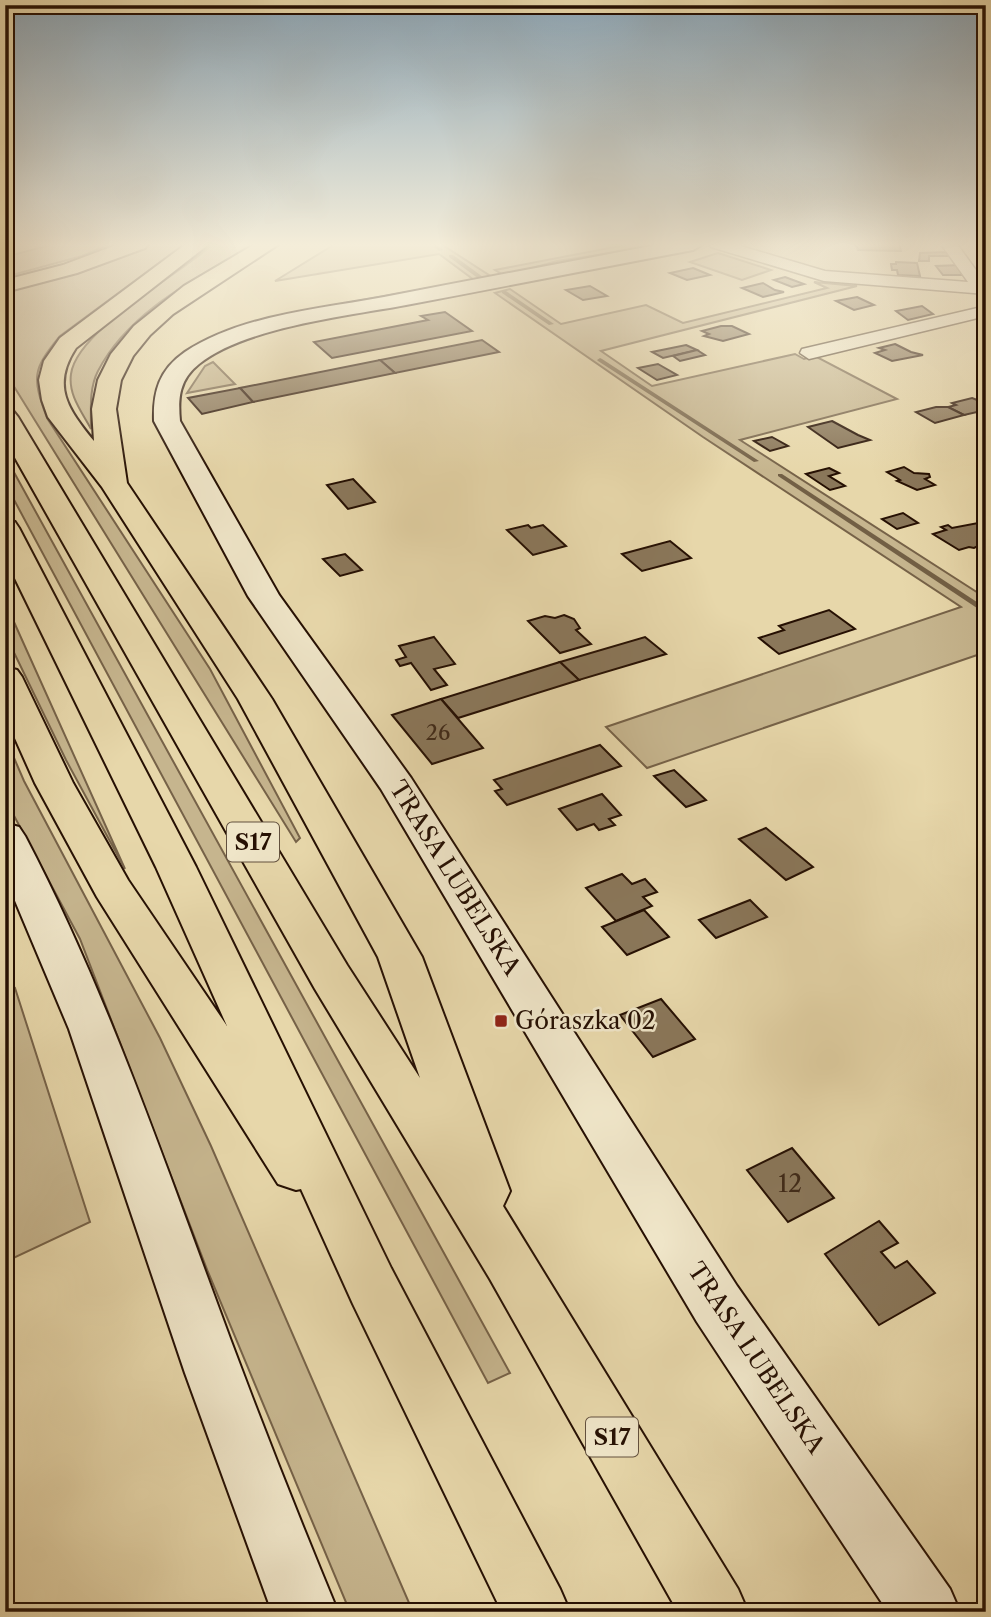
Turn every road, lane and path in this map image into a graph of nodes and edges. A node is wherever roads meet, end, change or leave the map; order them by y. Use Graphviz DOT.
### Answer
graph roads {
  1 [pos="97,319"];
  2 [pos="155,319"];
  3 [pos="302,319"];
  4 [pos="950,319"];
  5 [pos="809,353"];
  6 [pos="5,417"];
  7 [pos="113,483"];
  8 [pos="5,528"];
  9 [pos="5,677"];
  10 [pos="5,836"];
  11 [pos="509,1262"];
  12 [pos="372,1286"];
  13 [pos="305,1612"];
  14 [pos="537,1612"];
  15 [pos="715,1612"];
  16 [pos="927,1612"];
  1 -- 7 [label="highway"];
  2 -- 7 [label="highway"];
  3 -- 16 [label="street, TRASA LUBELSKA"];
  4 -- 5 [label="street"];
  6 -- 11 [label="highway, S17"];
  7 -- 11 [label="highway"];
  8 -- 12 [label="highway"];
  9 -- 12 [label="highway"];
  10 -- 13 [label="street"];
  11 -- 15 [label="highway, S17"];
  12 -- 14 [label="highway"];
}
